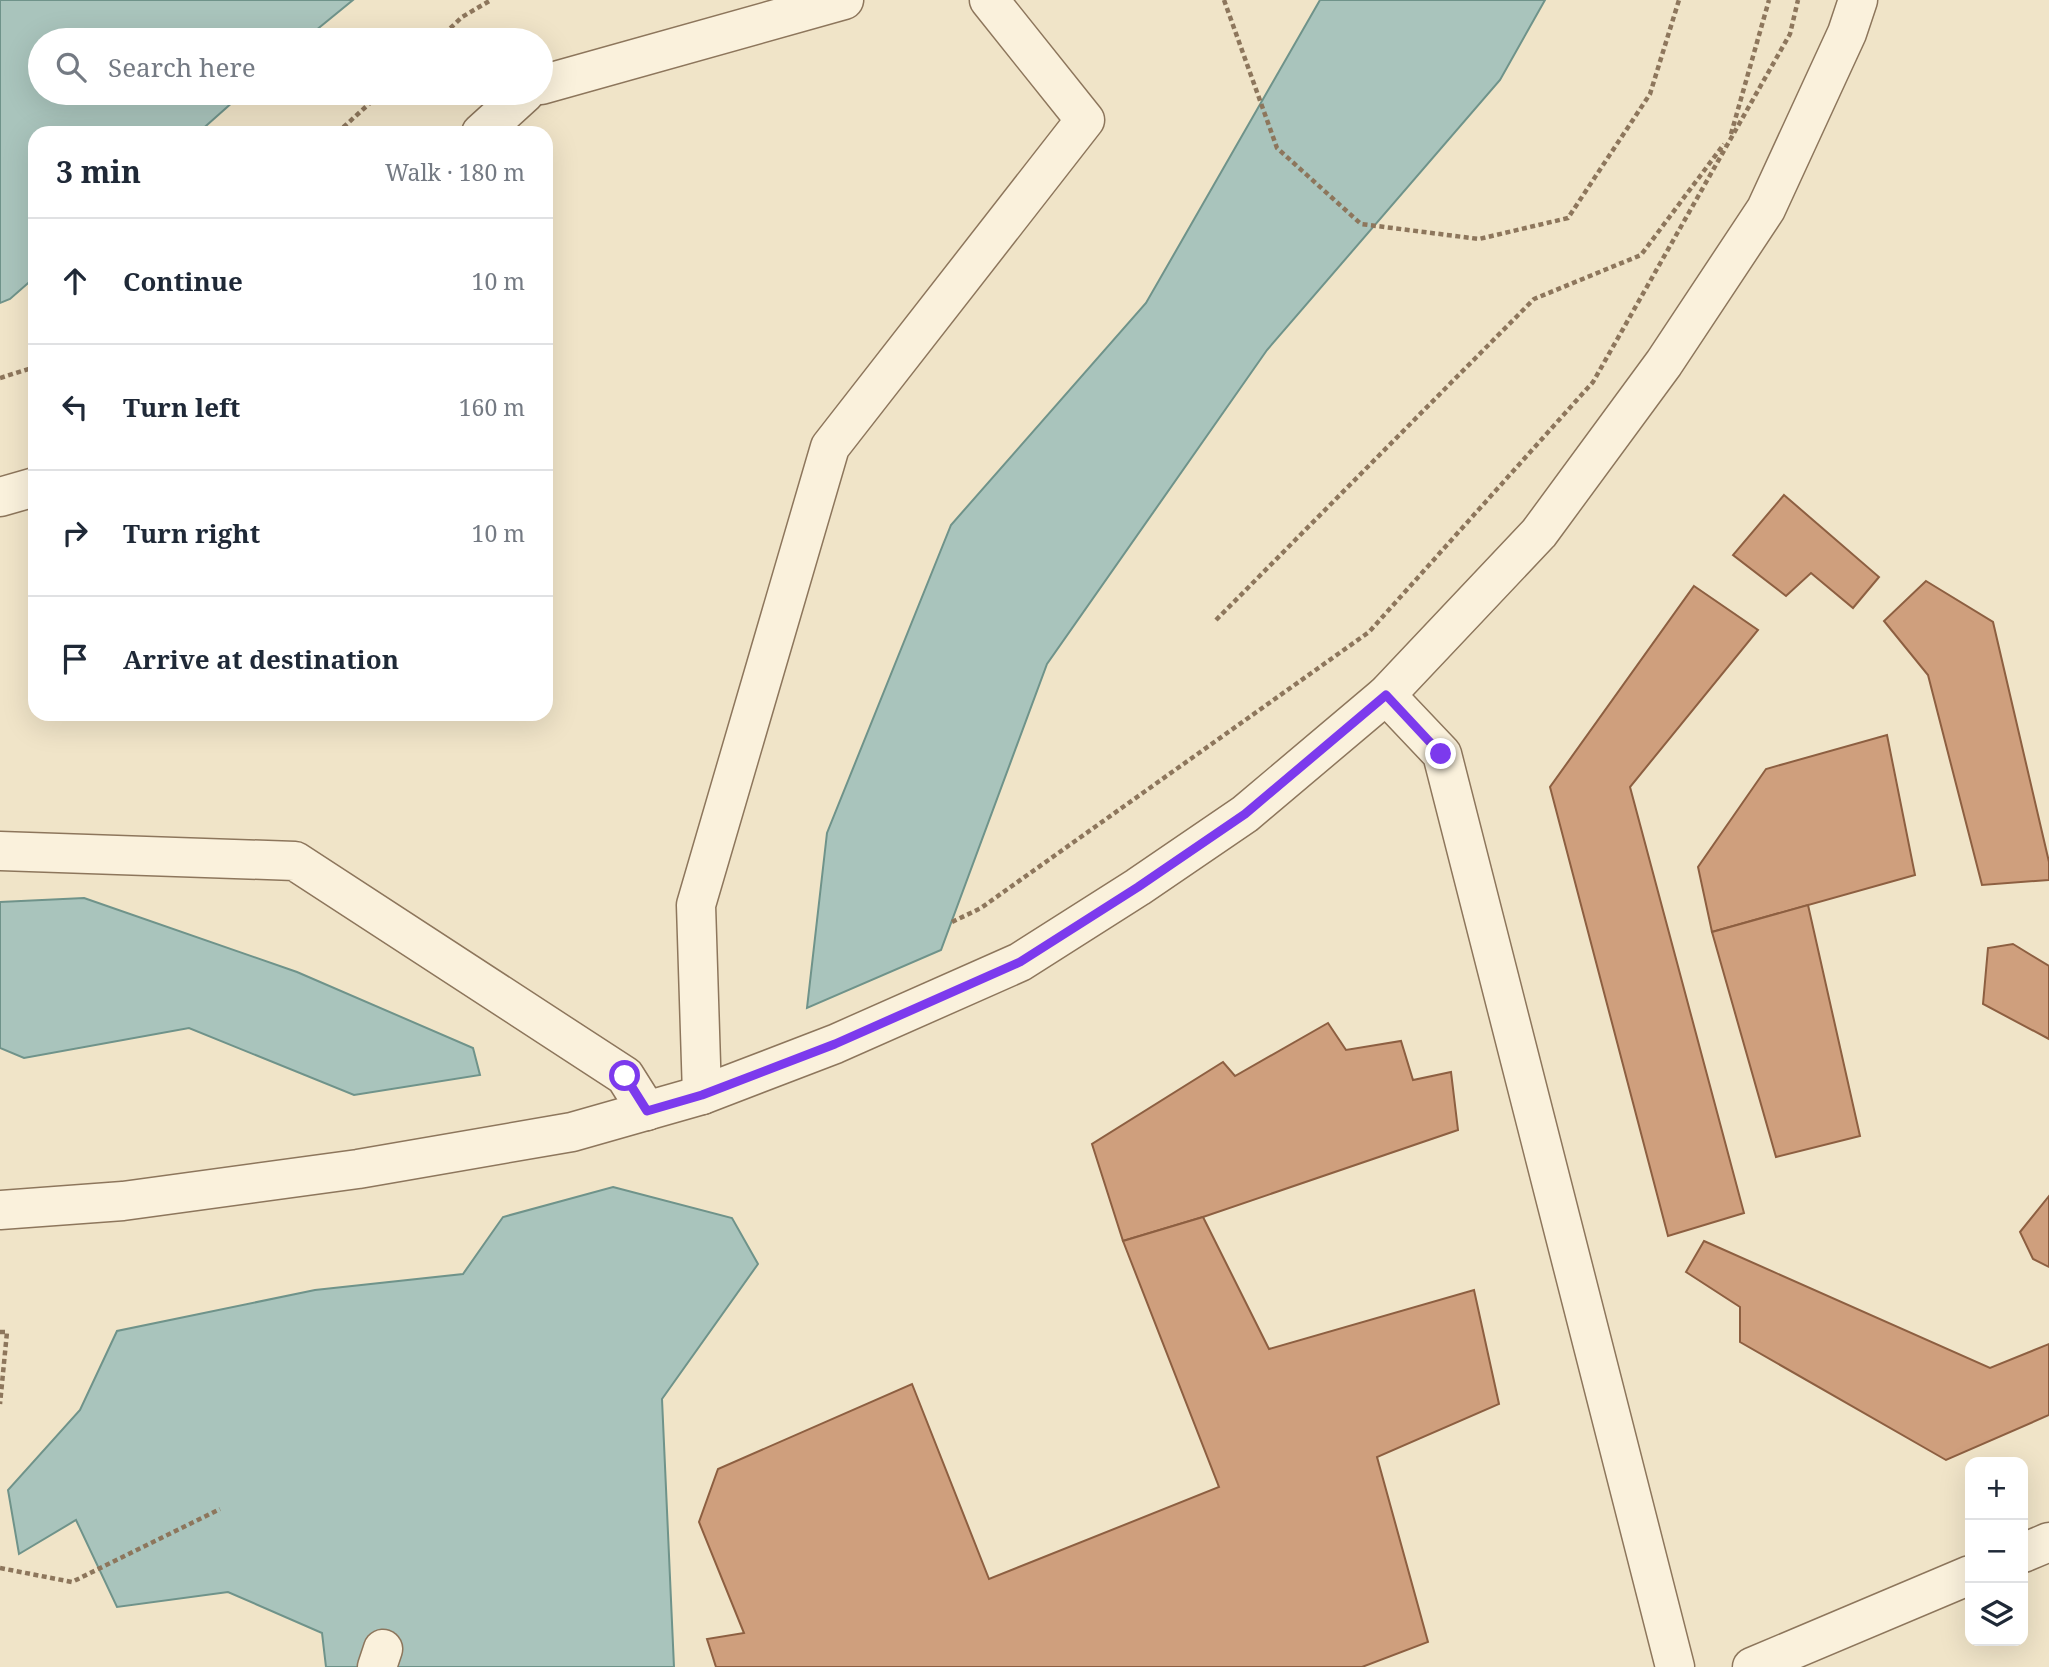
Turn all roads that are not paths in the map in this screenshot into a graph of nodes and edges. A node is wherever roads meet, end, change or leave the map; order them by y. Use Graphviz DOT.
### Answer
graph roads {
  1 [pos="844,0"];
  2 [pos="989,0"];
  3 [pos="1858,0"];
  4 [pos="553,82"];
  5 [pos="512,105"];
  6 [pos="489,126"];
  7 [pos="28,489"];
  8 [pos="0,497"];
  9 [pos="1386,695"];
  10 [pos="0,851"];
  11 [pos="702,1095"];
  12 [pos="647,1111"];
  13 [pos="0,1210"];
  14 [pos="2049,1542"];
  15 [pos="2028,1551"];
  16 [pos="1965,1577"];
  17 [pos="1675,1667"];
  18 [pos="1752,1667"];
  1 -- 4 [label="street"];
  2 -- 11 [label="street"];
  3 -- 9 [label="street"];
  5 -- 6 [label="street"];
  7 -- 8 [label="street"];
  9 -- 11 [label="street"];
  9 -- 17 [label="street"];
  10 -- 12 [label="street"];
  11 -- 12 [label="street"];
  12 -- 13 [label="street"];
  14 -- 15 [label="street"];
  16 -- 18 [label="street"];
}
